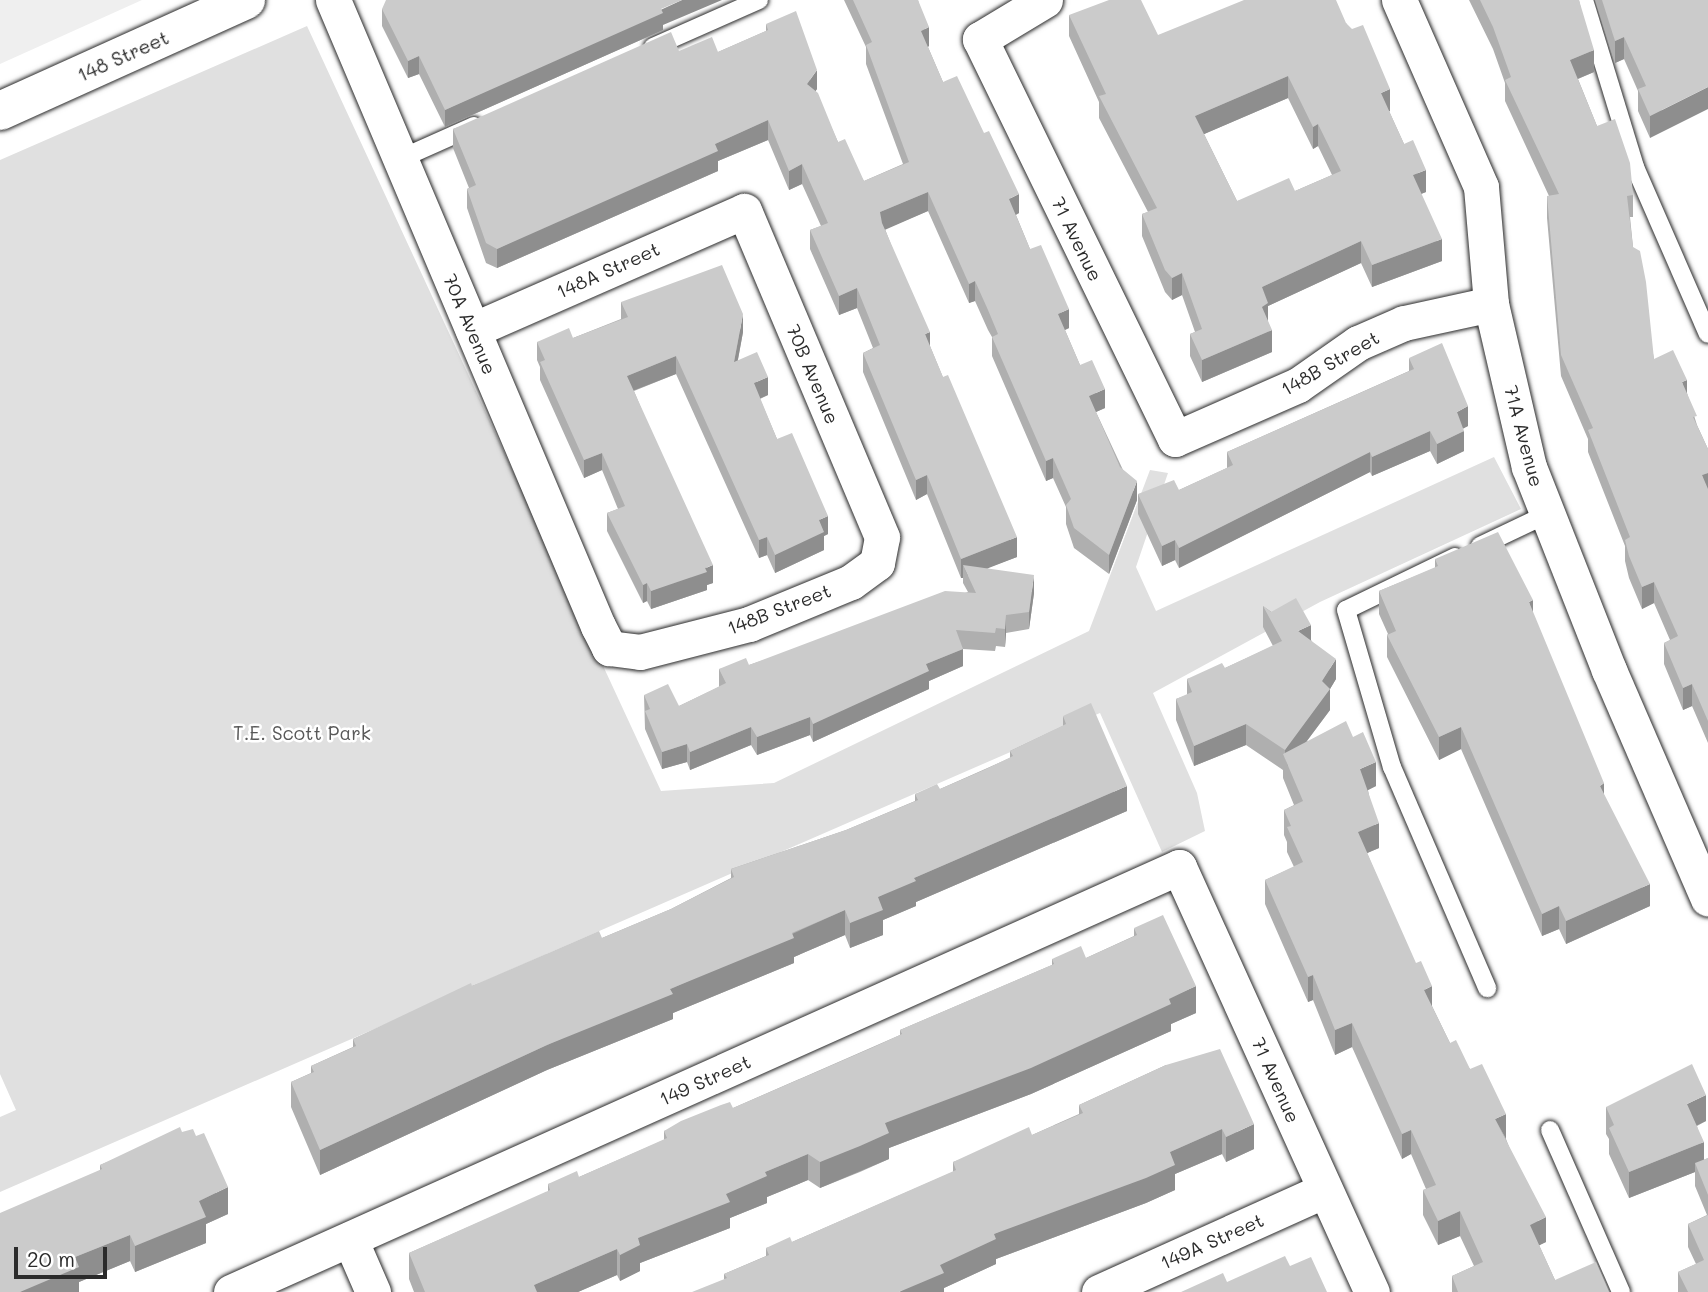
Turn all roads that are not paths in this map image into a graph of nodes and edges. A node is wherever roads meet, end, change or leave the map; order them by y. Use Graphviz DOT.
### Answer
graph roads {
  1 [pos="246,0"];
  2 [pos="333,0"];
  3 [pos="759,0"];
  4 [pos="1045,0"];
  5 [pos="1399,0"];
  6 [pos="1584,0"];
  7 [pos="633,56"];
  8 [pos="0,111"];
  9 [pos="495,117"];
  10 [pos="400,159"];
  11 [pos="744,211"];
  12 [pos="1491,304"];
  13 [pos="473,330"];
  14 [pos="1708,334"];
  15 [pos="1175,439"];
  16 [pos="1547,514"];
  17 [pos="882,537"];
  18 [pos="609,648"];
  19 [pos="1179,867"];
  20 [pos="1708,899"];
  21 [pos="1488,988"];
  22 [pos="1550,1130"];
  23 [pos="1325,1190"];
  24 [pos="350,1239"];
  25 [pos="231,1292"];
  26 [pos="373,1292"];
  27 [pos="1099,1292"];
  28 [pos="1372,1292"];
  29 [pos="1621,1292"];
  1 -- 8 [label="street, 148 Street"];
  2 -- 10 [label="street, 70A Avenue"];
  3 -- 7 [label="lane"];
  4 -- 15 [label="street, 71 Avenue"];
  5 -- 12 [label="street, 71A Avenue"];
  6 -- 14 [label="lane"];
  9 -- 10 [label="lane"];
  10 -- 13 [label="street, 70A Avenue"];
  11 -- 13 [label="street, 148A Street"];
  11 -- 17 [label="street, 70B Avenue"];
  12 -- 15 [label="street, 148B Street"];
  12 -- 16 [label="street, 71A Avenue"];
  13 -- 18 [label="street, 70A Avenue"];
  16 -- 20 [label="street, 71A Avenue"];
  16 -- 21 [label="lane"];
  17 -- 18 [label="street, 148B Street"];
  19 -- 23 [label="street, 71 Avenue"];
  19 -- 24 [label="street, 149 Street"];
  22 -- 29 [label="lane"];
  23 -- 27 [label="street, 149A Street"];
  23 -- 28 [label="street, 71 Avenue"];
  24 -- 25 [label="street, 149 Street"];
  24 -- 26 [label="street"];
}
